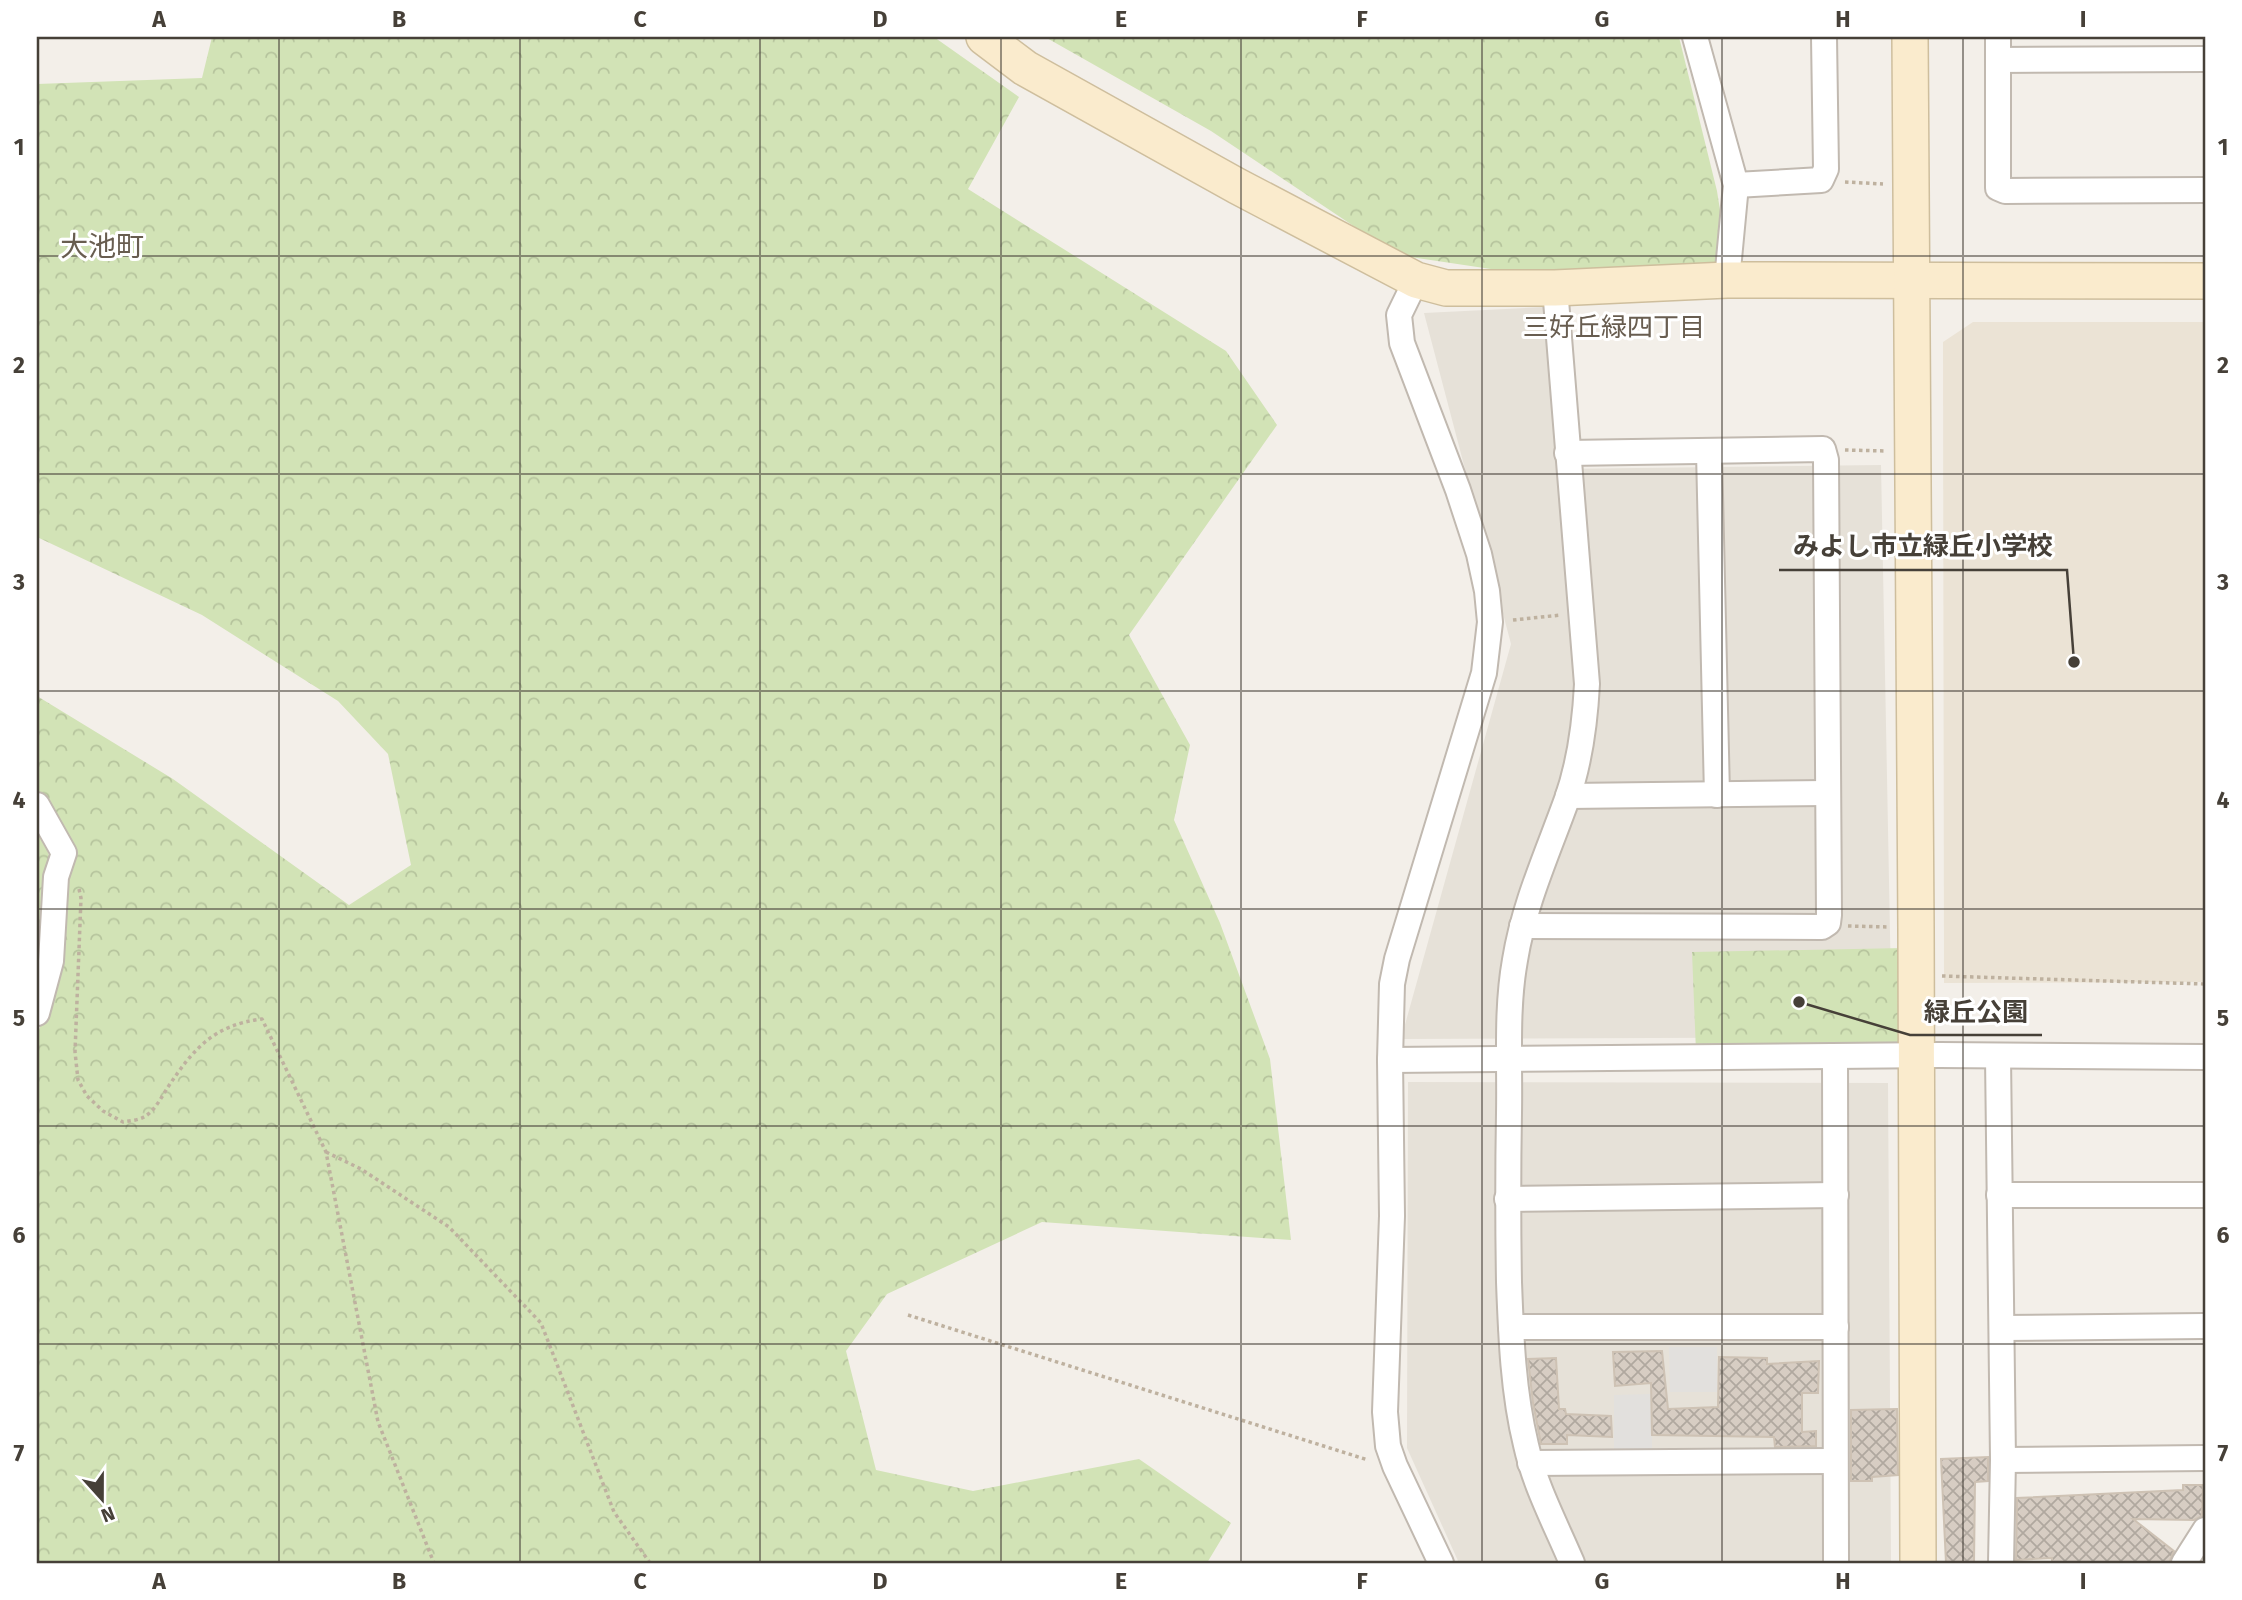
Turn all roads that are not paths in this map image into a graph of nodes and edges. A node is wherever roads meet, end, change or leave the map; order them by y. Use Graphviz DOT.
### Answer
graph roads {
  1 [pos="984,37"];
  2 [pos="1695,37"];
  3 [pos="1824,37"];
  4 [pos="1910,37"];
  5 [pos="1998,49"];
  6 [pos="2205,59"];
  7 [pos="1736,185"];
  8 [pos="2205,190"];
  9 [pos="1911,279"];
  10 [pos="1416,280"];
  11 [pos="1727,280"];
  12 [pos="2205,281"];
  13 [pos="1555,288"];
  14 [pos="1709,452"];
  15 [pos="1567,453"];
  16 [pos="1826,793"];
  17 [pos="1717,795"];
  18 [pos="1568,796"];
  19 [pos="37,805"];
  20 [pos="1522,926"];
  21 [pos="37,1013"];
  22 [pos="1916,1056"];
  23 [pos="1835,1057"];
  24 [pos="1998,1057"];
  25 [pos="2205,1057"];
  26 [pos="1510,1059"];
  27 [pos="1390,1060"];
  28 [pos="1836,1195"];
  29 [pos="1999,1195"];
  30 [pos="2205,1195"];
  31 [pos="1507,1199"];
  32 [pos="2205,1326"];
  33 [pos="1836,1327"];
  34 [pos="1511,1328"];
  35 [pos="2002,1328"];
  36 [pos="2205,1458"];
  37 [pos="2003,1460"];
  38 [pos="1835,1461"];
  39 [pos="1530,1463"];
  40 [pos="2205,1530"];
  41 [pos="1441,1563"];
  42 [pos="1572,1563"];
  43 [pos="1836,1563"];
  44 [pos="1918,1563"];
  45 [pos="2001,1563"];
  46 [pos="2185,1563"];
  1 -- 10 [label="street"];
  2 -- 7 [label="street"];
  3 -- 7 [label="street"];
  4 -- 9 [label="street"];
  5 -- 6 [label="street"];
  5 -- 8 [label="street"];
  7 -- 11 [label="street"];
  9 -- 11 [label="street"];
  9 -- 12 [label="street"];
  9 -- 22 [label="street"];
  10 -- 13 [label="street"];
  10 -- 27 [label="street"];
  11 -- 13 [label="street"];
  13 -- 15 [label="street"];
  14 -- 15 [label="street"];
  14 -- 16 [label="street"];
  14 -- 17 [label="street"];
  15 -- 18 [label="street"];
  16 -- 17 [label="street"];
  16 -- 20 [label="street"];
  17 -- 18 [label="street"];
  18 -- 20 [label="street"];
  19 -- 21 [label="street"];
  20 -- 26 [label="street"];
  22 -- 23 [label="street"];
  22 -- 24 [label="street"];
  22 -- 44 [label="street"];
  23 -- 26 [label="street"];
  23 -- 28 [label="street"];
  24 -- 25 [label="street"];
  24 -- 29 [label="street"];
  26 -- 27 [label="street"];
  26 -- 31 [label="street"];
  27 -- 41 [label="street"];
  28 -- 31 [label="street"];
  28 -- 33 [label="street"];
  29 -- 30 [label="street"];
  29 -- 35 [label="street"];
  31 -- 34 [label="street"];
  32 -- 35 [label="street"];
  33 -- 34 [label="street"];
  33 -- 38 [label="street"];
  34 -- 39 [label="street"];
  35 -- 37 [label="street"];
  36 -- 37 [label="street"];
  37 -- 45 [label="street"];
  38 -- 39 [label="street"];
  38 -- 43 [label="street"];
  39 -- 42 [label="street"];
  40 -- 46 [label="street"];
}
